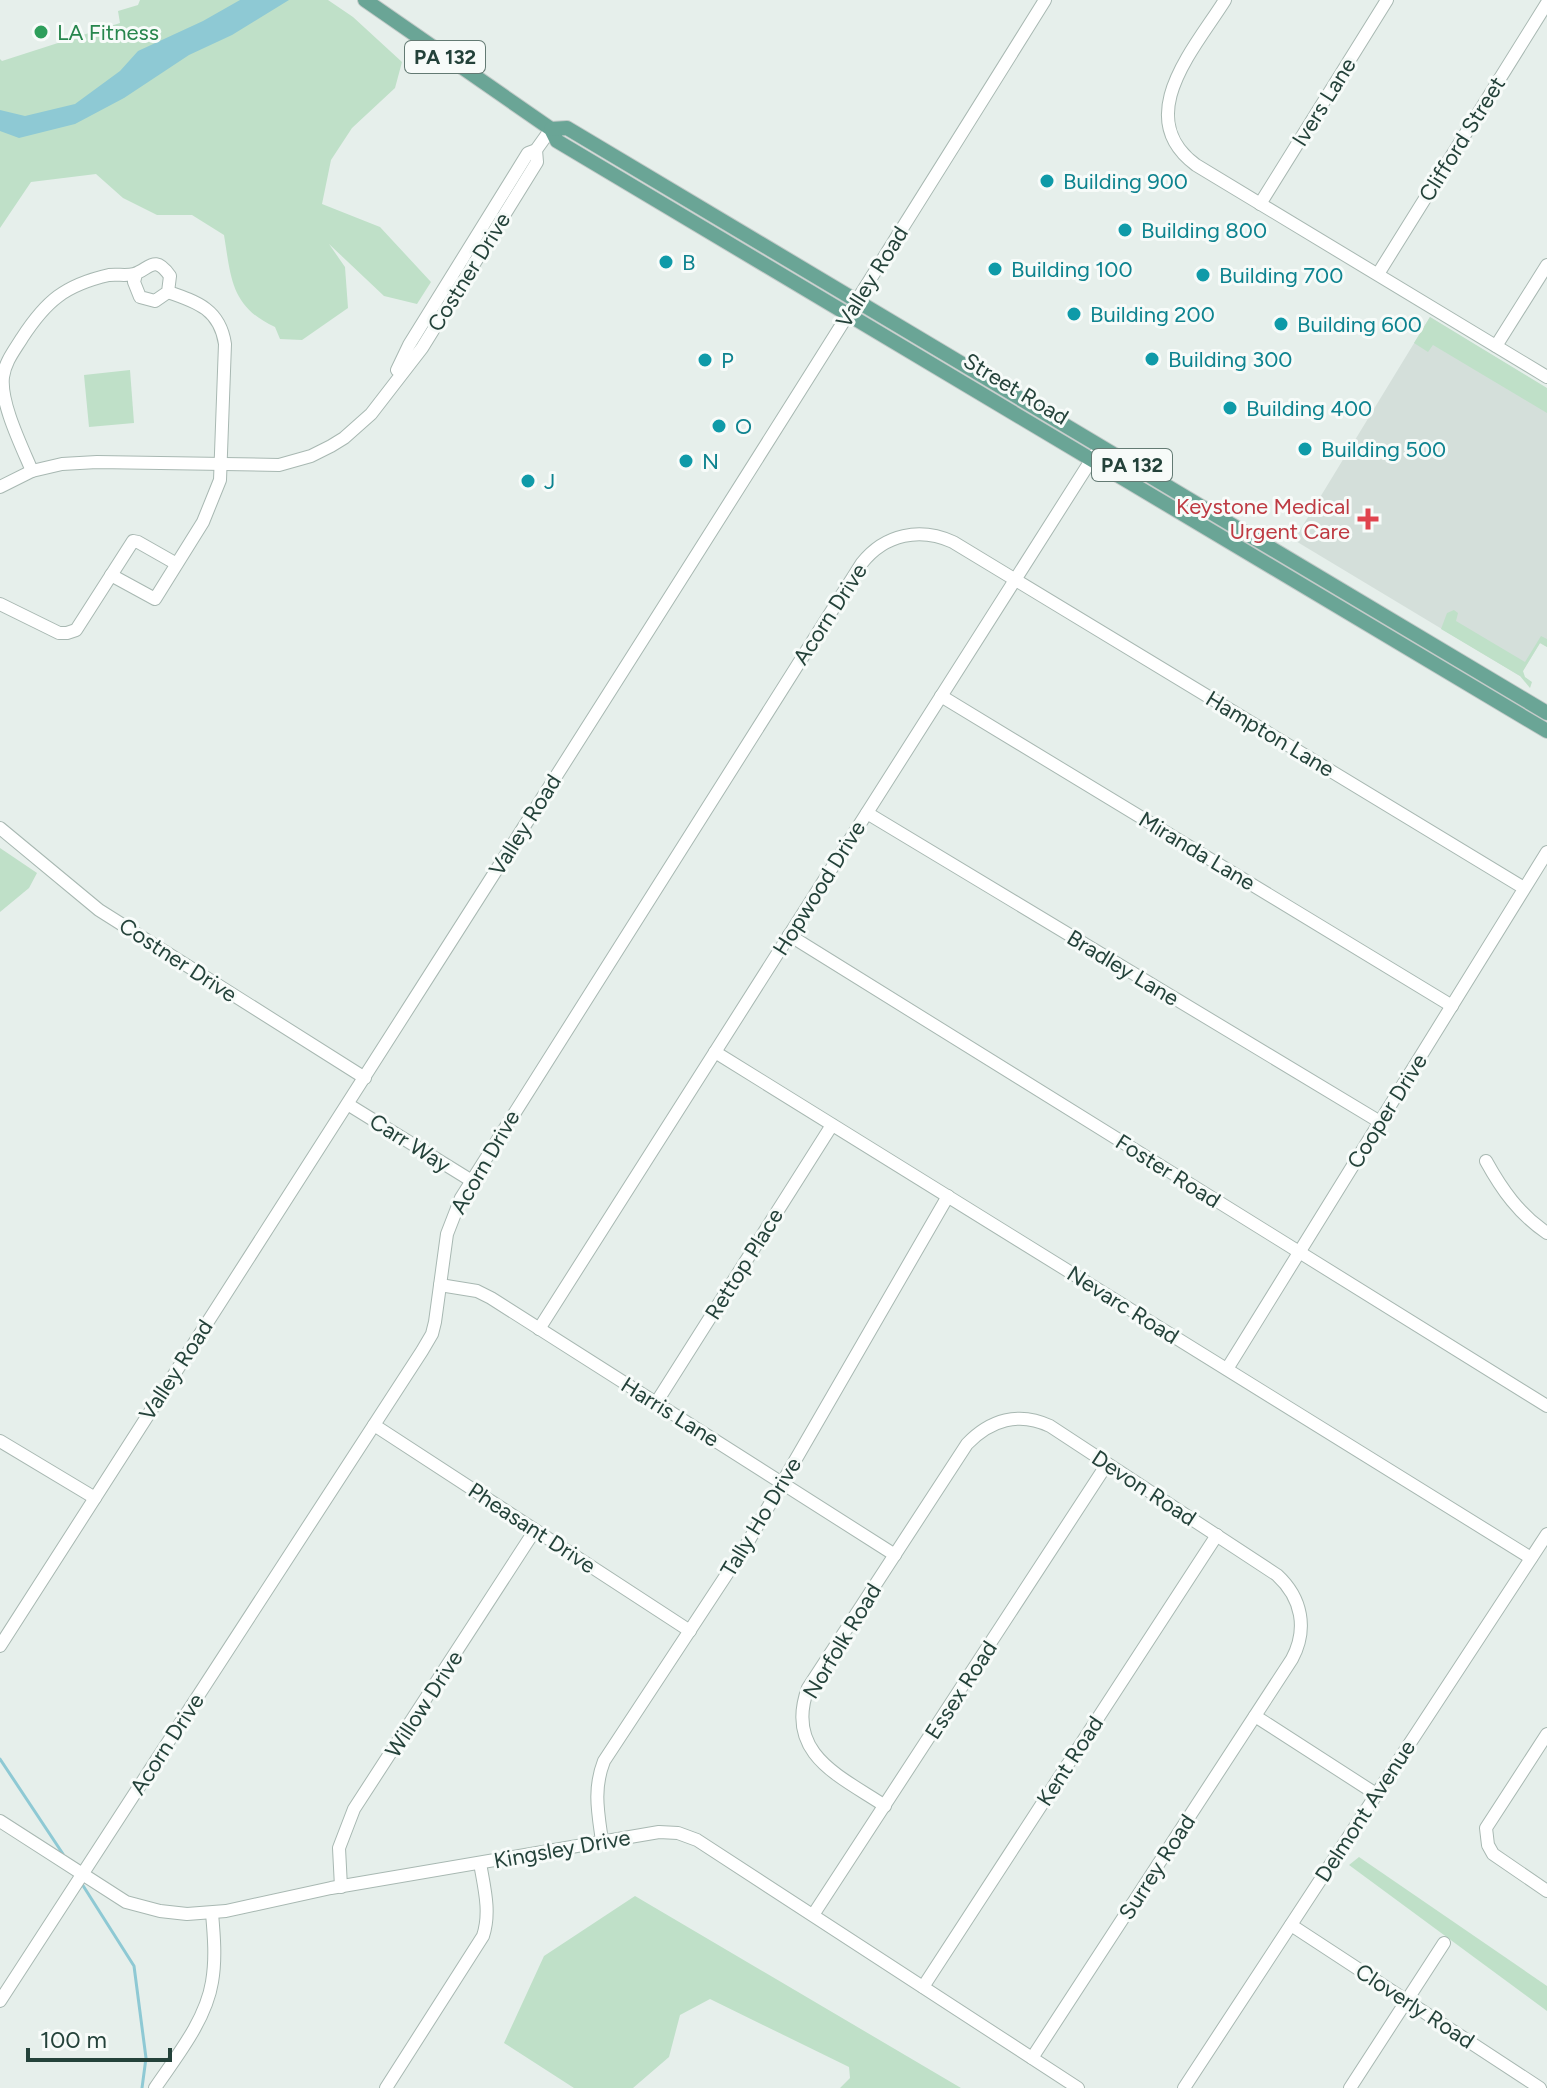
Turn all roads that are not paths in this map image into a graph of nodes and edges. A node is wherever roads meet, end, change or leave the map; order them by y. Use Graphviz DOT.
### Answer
graph roads {
  1 [pos="1045,0"];
  2 [pos="1225,0"];
  3 [pos="1387,0"];
  4 [pos="373,2"];
  5 [pos="1547,3"];
  6 [pos="551,129"];
  7 [pos="1260,204"];
  8 [pos="1547,265"];
  9 [pos="136,274"];
  10 [pos="1378,274"];
  11 [pos="168,292"];
  12 [pos="857,301"];
  13 [pos="849,315"];
  14 [pos="1496,346"];
  15 [pos="1547,377"];
  16 [pos="1100,446"];
  17 [pos="1091,459"];
  18 [pos="221,466"];
  19 [pos="32,471"];
  20 [pos="0,487"];
  21 [pos="175,563"];
  22 [pos="111,575"];
  23 [pos="1014,580"];
  24 [pos="0,604"];
  25 [pos="941,696"];
  26 [pos="1547,713"];
  27 [pos="1547,731"];
  28 [pos="867,813"];
  29 [pos="0,828"];
  30 [pos="1547,852"];
  31 [pos="1524,888"];
  32 [pos="789,935"];
  33 [pos="1452,1006"];
  34 [pos="715,1052"];
  35 [pos="365,1078"];
  36 [pos="349,1105"];
  37 [pos="1380,1122"];
  38 [pos="832,1125"];
  39 [pos="1486,1161"];
  40 [pos="472,1181"];
  41 [pos="948,1196"];
  42 [pos="1547,1233"];
  43 [pos="1300,1253"];
  44 [pos="440,1285"];
  45 [pos="539,1329"];
  46 [pos="1227,1369"];
  47 [pos="656,1403"];
  48 [pos="1547,1406"];
  49 [pos="374,1425"];
  50 [pos="0,1441"];
  51 [pos="1107,1464"];
  52 [pos="782,1482"];
  53 [pos="95,1498"];
  54 [pos="931,1500"];
  55 [pos="535,1530"];
  56 [pos="1547,1534"];
  57 [pos="1217,1535"];
  58 [pos="895,1555"];
  59 [pos="1531,1558"];
  60 [pos="690,1631"];
  61 [pos="0,1646"];
  62 [pos="1282,1675"];
  63 [pos="1255,1716"];
  64 [pos="1547,1734"];
  65 [pos="1376,1794"];
  66 [pos="885,1806"];
  67 [pos="0,1821"];
  68 [pos="602,1841"];
  69 [pos="480,1863"];
  70 [pos="81,1876"];
  71 [pos="341,1887"];
  72 [pos="1547,1891"];
  73 [pos="212,1913"];
  74 [pos="813,1915"];
  75 [pos="1291,1925"];
  76 [pos="1444,1943"];
  77 [pos="923,1987"];
  78 [pos="0,2001"];
  79 [pos="1407,2001"];
  80 [pos="1032,2058"];
  81 [pos="1521,2075"];
  82 [pos="155,2088"];
  83 [pos="386,2088"];
  84 [pos="1078,2088"];
  85 [pos="1184,2088"];
  86 [pos="1350,2088"];
  87 [pos="1513,2088"];
  88 [pos="1540,2088"];
  1 -- 12 [label="street, Valley Road"];
  2 -- 7 [label="street"];
  3 -- 7 [label="street, Ivers Lane"];
  4 -- 6 [label="main road, Street Road / PA 132"];
  5 -- 10 [label="street, Clifford Street"];
  6 -- 12 [label="main road, Street Road / PA 132"];
  6 -- 13 [label="main road, Street Road / PA 132"];
  6 -- 18 [label="street, Costner Drive"];
  7 -- 10 [label="street"];
  8 -- 14 [label="street"];
  9 -- 11 [label="street"];
  9 -- 11 [label="street"];
  9 -- 19 [label="street"];
  10 -- 14 [label="street"];
  11 -- 18 [label="street"];
  12 -- 13 [label="street, Valley Road"];
  12 -- 16 [label="main road, Street Road / PA 132"];
  13 -- 17 [label="main road, Street Road / PA 132"];
  13 -- 35 [label="street, Valley Road"];
  14 -- 15 [label="street"];
  16 -- 17 [label="street, Hopwood Drive"];
  16 -- 26 [label="main road, Street Road / PA 132"];
  17 -- 23 [label="street, Hopwood Drive"];
  17 -- 27 [label="main road, Street Road / PA 132"];
  18 -- 19 [label="street, Costner Drive"];
  18 -- 21 [label="street"];
  19 -- 20 [label="street, Costner Drive"];
  21 -- 22 [label="street"];
  21 -- 22 [label="street"];
  22 -- 24 [label="street"];
  23 -- 25 [label="street, Hopwood Drive"];
  23 -- 31 [label="street, Hampton Lane"];
  23 -- 40 [label="street, Acorn Drive"];
  25 -- 28 [label="street, Hopwood Drive"];
  25 -- 33 [label="street, Miranda Lane"];
  28 -- 32 [label="street, Hopwood Drive"];
  28 -- 37 [label="street, Bradley Lane"];
  29 -- 35 [label="street, Costner Drive"];
  30 -- 31 [label="street, Cooper Drive"];
  31 -- 33 [label="street, Cooper Drive"];
  32 -- 34 [label="street, Hopwood Drive"];
  32 -- 43 [label="street, Foster Road"];
  33 -- 37 [label="street, Cooper Drive"];
  34 -- 38 [label="street, Nevarc Road"];
  34 -- 45 [label="street, Hopwood Drive"];
  35 -- 36 [label="street, Valley Road"];
  36 -- 40 [label="street, Carr Way"];
  36 -- 53 [label="street, Valley Road"];
  37 -- 43 [label="street, Cooper Drive"];
  38 -- 41 [label="street, Nevarc Road"];
  38 -- 47 [label="street, Rettop Place"];
  39 -- 42 [label="street"];
  40 -- 44 [label="street, Acorn Drive"];
  41 -- 46 [label="street, Nevarc Road"];
  41 -- 52 [label="street, Tally Ho Drive"];
  43 -- 46 [label="street, Cooper Drive"];
  43 -- 48 [label="street, Foster Road"];
  44 -- 45 [label="street, Harris Lane"];
  44 -- 49 [label="street, Acorn Drive"];
  45 -- 47 [label="street, Harris Lane"];
  46 -- 59 [label="street, Nevarc Road"];
  47 -- 52 [label="street, Harris Lane"];
  49 -- 55 [label="street, Pheasant Drive"];
  49 -- 70 [label="street, Acorn Drive"];
  50 -- 53 [label="street"];
  51 -- 54 [label="street, Devon Road"];
  51 -- 57 [label="street, Devon Road"];
  51 -- 66 [label="street, Essex Road"];
  52 -- 58 [label="street, Harris Lane"];
  52 -- 60 [label="street, Tally Ho Drive"];
  53 -- 61 [label="street, Valley Road"];
  54 -- 58 [label="street, Norfolk Road"];
  55 -- 60 [label="street, Pheasant Drive"];
  55 -- 71 [label="street, Willow Drive"];
  56 -- 59 [label="street, Delmont Avenue"];
  57 -- 62 [label="street, Devon Road"];
  57 -- 77 [label="street, Kent Road"];
  58 -- 66 [label="street, Norfolk Road"];
  59 -- 65 [label="street, Delmont Avenue"];
  60 -- 68 [label="street, Tally Ho Drive"];
  62 -- 63 [label="street, Surrey Road"];
  63 -- 65 [label="street"];
  63 -- 80 [label="street, Surrey Road"];
  64 -- 72 [label="street"];
  65 -- 75 [label="street, Delmont Avenue"];
  66 -- 74 [label="street, Essex Road"];
  67 -- 70 [label="street, Kingsley Drive"];
  68 -- 69 [label="street, Kingsley Drive"];
  68 -- 74 [label="street, Kingsley Drive"];
  69 -- 71 [label="street, Kingsley Drive"];
  69 -- 83 [label="street"];
  70 -- 73 [label="street, Kingsley Drive"];
  70 -- 78 [label="street, Acorn Drive"];
  71 -- 73 [label="street, Kingsley Drive"];
  73 -- 82 [label="street"];
  74 -- 77 [label="street, Kingsley Drive"];
  75 -- 79 [label="street, Cloverly Road"];
  75 -- 85 [label="street, Delmont Avenue"];
  76 -- 79 [label="street"];
  77 -- 80 [label="street, Kingsley Drive"];
  79 -- 81 [label="street, Cloverly Road"];
  79 -- 86 [label="street"];
  80 -- 84 [label="street, Kingsley Drive"];
  81 -- 87 [label="street"];
  81 -- 88 [label="street, Cloverly Road"];
}
